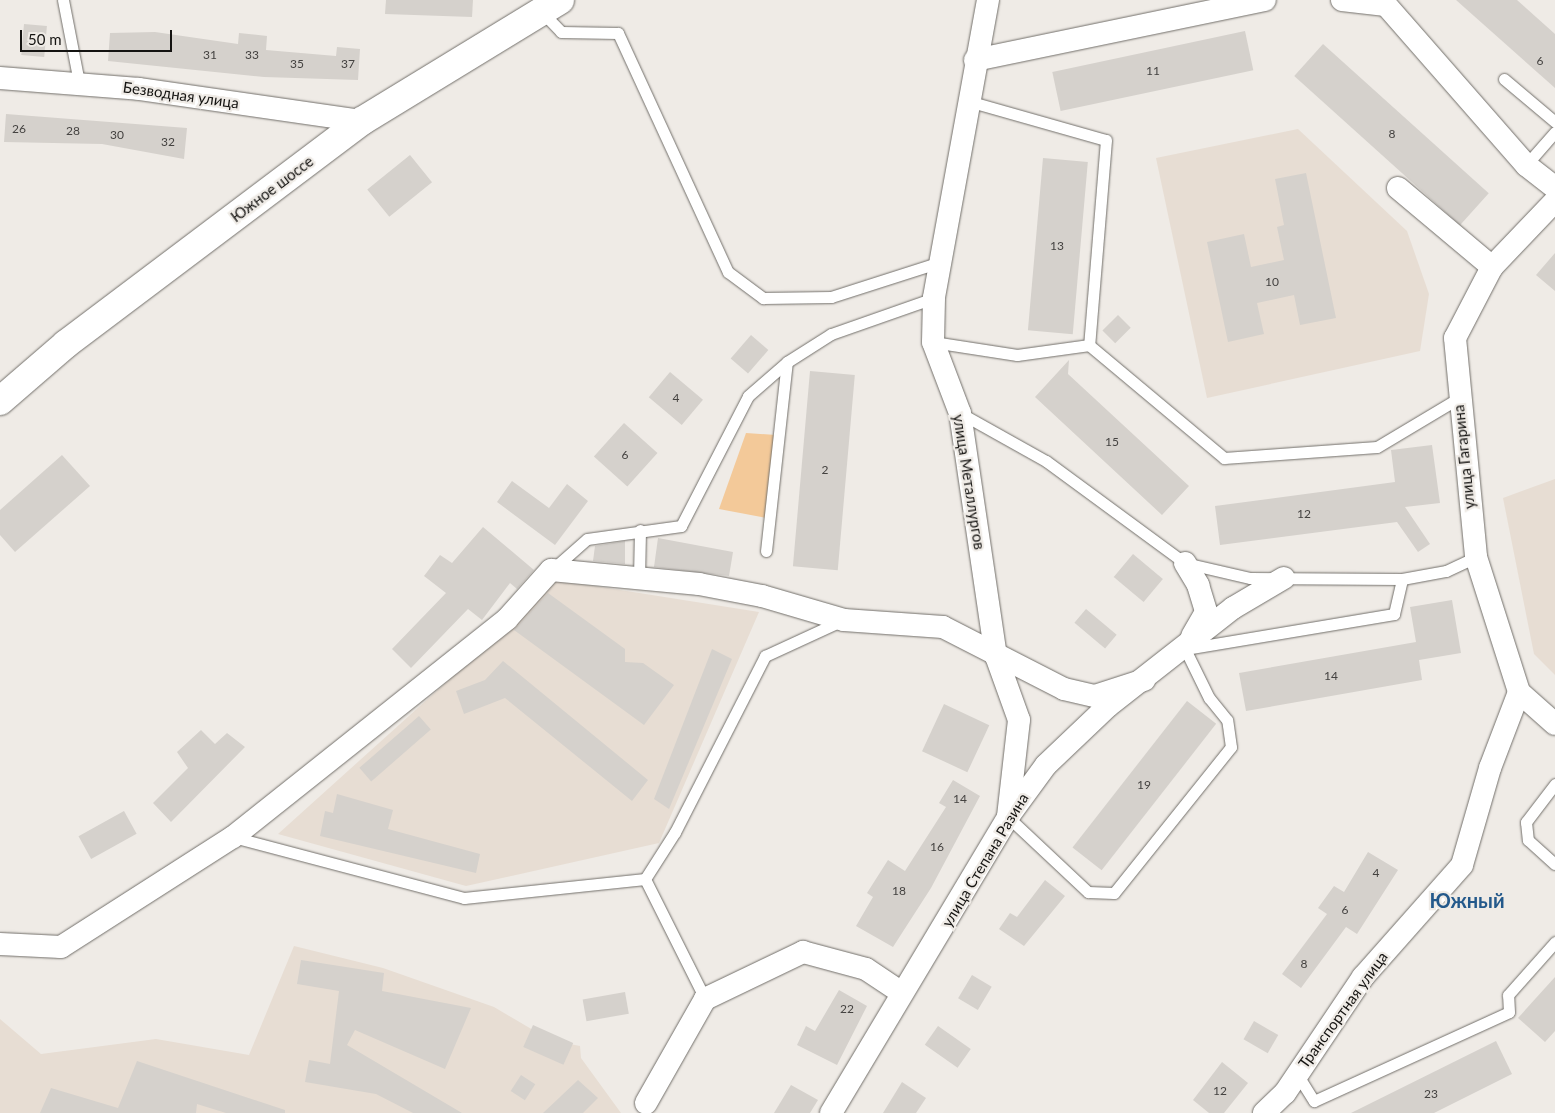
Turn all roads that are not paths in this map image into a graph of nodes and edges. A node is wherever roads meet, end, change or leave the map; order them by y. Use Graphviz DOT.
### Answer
graph roads {
  1 [pos="62,0"];
  2 [pos="988,0"];
  3 [pos="1265,0"];
  4 [pos="1342,0"];
  5 [pos="551,6"];
  6 [pos="975,60"];
  7 [pos="0,78"];
  8 [pos="1504,79"];
  9 [pos="79,82"];
  10 [pos="968,101"];
  11 [pos="362,121"];
  12 [pos="1555,122"];
  13 [pos="1555,132"];
  14 [pos="1526,165"];
  15 [pos="1398,188"];
  16 [pos="1555,188"];
  17 [pos="1555,201"];
  18 [pos="940,262"];
  19 [pos="1492,266"];
  20 [pos="934,298"];
  21 [pos="933,342"];
  22 [pos="1088,345"];
  23 [pos="787,362"];
  24 [pos="1459,398"];
  25 [pos="0,401"];
  26 [pos="960,413"];
  27 [pos="640,530"];
  28 [pos="766,551"];
  29 [pos="1476,557"];
  30 [pos="1185,563"];
  31 [pos="551,570"];
  32 [pos="639,578"];
  33 [pos="1284,578"];
  34 [pos="1402,579"];
  35 [pos="844,620"];
  36 [pos="1185,649"];
  37 [pos="996,656"];
  38 [pos="1144,680"];
  39 [pos="1519,692"];
  40 [pos="1555,724"];
  41 [pos="1555,784"];
  42 [pos="1008,817"];
  43 [pos="233,837"];
  44 [pos="1555,864"];
  45 [pos="645,880"];
  46 [pos="1555,942"];
  47 [pos="0,944"];
  48 [pos="902,993"];
  49 [pos="704,999"];
  50 [pos="1297,1074"];
  51 [pos="1282,1103"];
  52 [pos="643,1108"];
  53 [pos="831,1113"];
  54 [pos="1264,1113"];
  1 -- 9 [label="lane"];
  2 -- 6 [label="street, улица Металлургов"];
  3 -- 6 [label="street"];
  4 -- 14 [label="street"];
  5 -- 11 [label="street, Южное шоссе"];
  5 -- 18 [label="lane"];
  6 -- 10 [label="street, улица Металлургов"];
  7 -- 9 [label="street, Безводная улица"];
  8 -- 12 [label="lane"];
  9 -- 11 [label="street, Безводная улица"];
  10 -- 18 [label="street, улица Металлургов"];
  10 -- 22 [label="lane"];
  11 -- 25 [label="street, Южное шоссе"];
  13 -- 14 [label="lane"];
  14 -- 16 [label="street"];
  15 -- 19 [label="street"];
  17 -- 19 [label="street, улица Гагарина"];
  18 -- 20 [label="street, улица Металлургов"];
  19 -- 24 [label="street, улица Гагарина"];
  20 -- 21 [label="street, улица Металлургов"];
  20 -- 23 [label="lane"];
  21 -- 22 [label="lane"];
  21 -- 26 [label="street, улица Металлургов"];
  22 -- 24 [label="lane"];
  23 -- 27 [label="lane"];
  23 -- 28 [label="lane"];
  24 -- 29 [label="street, улица Гагарина"];
  26 -- 30 [label="lane"];
  26 -- 37 [label="street, улица Металлургов"];
  27 -- 31 [label="lane"];
  27 -- 32 [label="lane"];
  29 -- 34 [label="lane"];
  29 -- 39 [label="street, улица Гагарина"];
  30 -- 33 [label="lane"];
  30 -- 36 [label="street"];
  31 -- 32 [label="street"];
  31 -- 43 [label="street"];
  32 -- 35 [label="street"];
  33 -- 34 [label="lane"];
  33 -- 36 [label="street, улица Степана Разина"];
  34 -- 36 [label="lane"];
  35 -- 37 [label="street"];
  35 -- 45 [label="lane"];
  36 -- 38 [label="street, улица Степана Разина"];
  36 -- 42 [label="lane"];
  37 -- 38 [label="street"];
  37 -- 42 [label="street, улица Металлургов"];
  38 -- 42 [label="street, улица Степана Разина"];
  39 -- 40 [label="street"];
  39 -- 50 [label="street, Транспортная улица"];
  41 -- 44 [label="lane"];
  42 -- 48 [label="street, улица Степана Разина"];
  43 -- 45 [label="lane"];
  43 -- 47 [label="street"];
  45 -- 49 [label="lane"];
  46 -- 50 [label="lane"];
  48 -- 49 [label="street"];
  48 -- 53 [label="street, улица Степана Разина"];
  49 -- 52 [label="street"];
  50 -- 51 [label="street, Транспортная улица"];
  51 -- 54 [label="street, Транспортная улица"];
}
